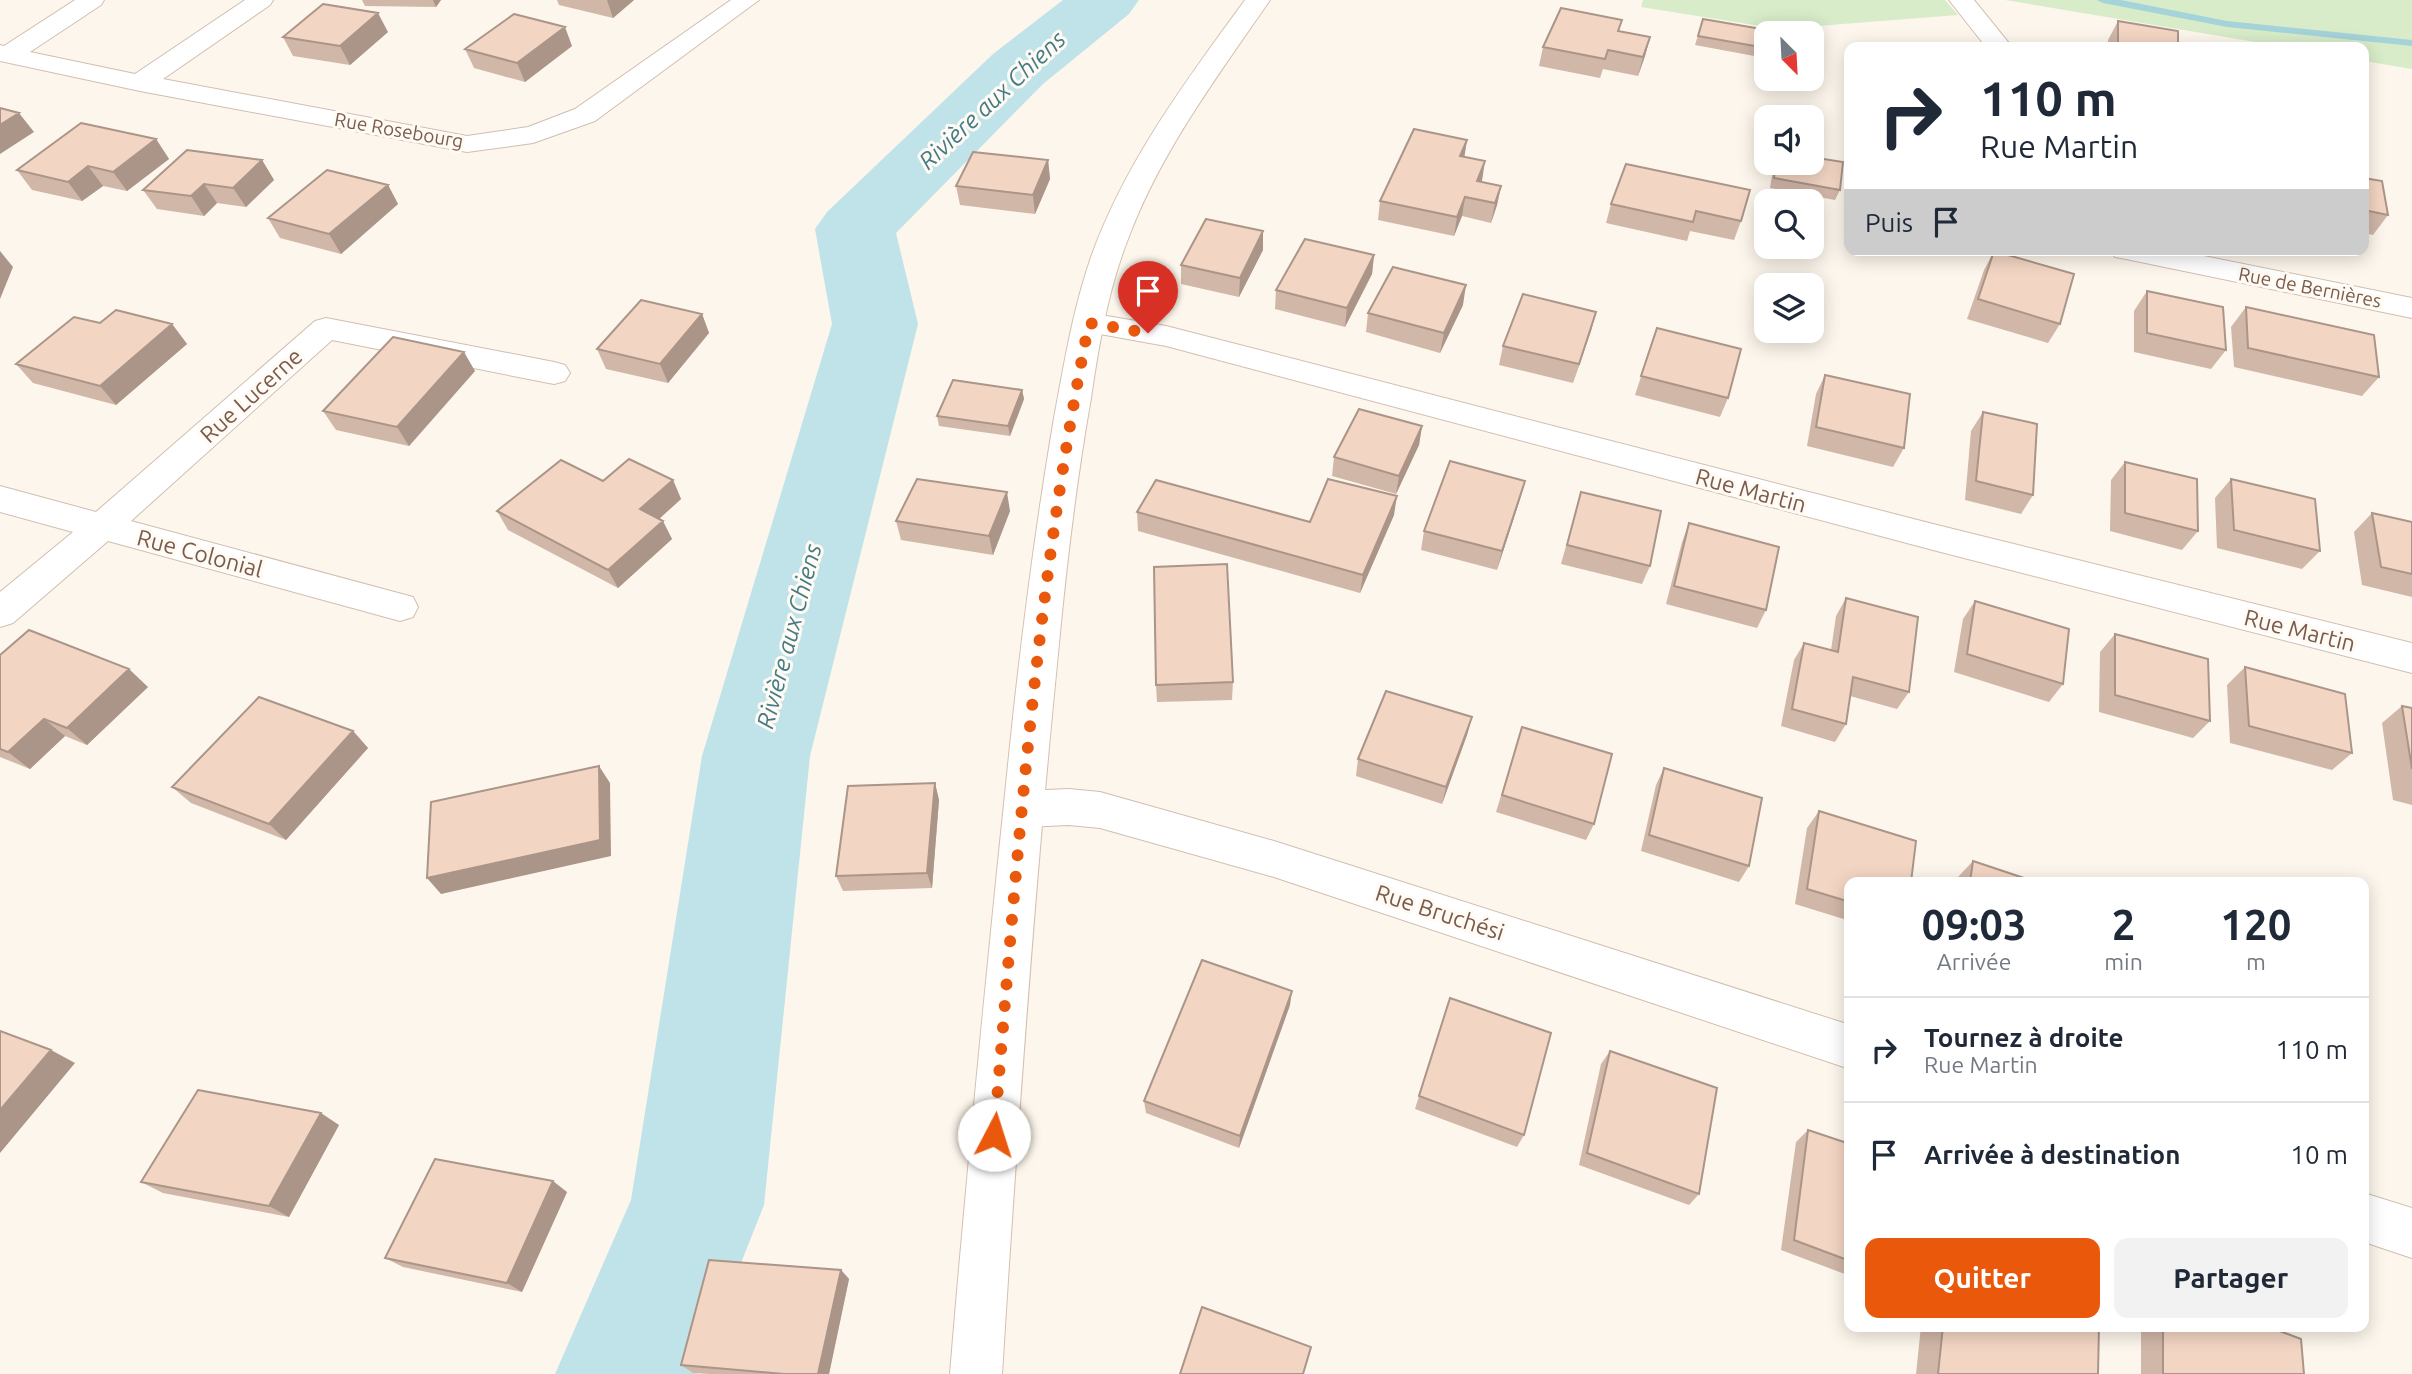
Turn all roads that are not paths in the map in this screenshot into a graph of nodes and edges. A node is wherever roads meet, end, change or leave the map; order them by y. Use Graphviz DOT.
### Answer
graph roads {
  1 [pos="92,0"];
  2 [pos="261,0"];
  3 [pos="747,0"];
  4 [pos="1258,0"];
  5 [pos="1961,0"];
  6 [pos="1995,42"];
  7 [pos="4,54"];
  8 [pos="140,83"];
  9 [pos="2156,256"];
  10 [pos="2412,308"];
  11 [pos="1089,323"];
  12 [pos="554,373"];
  13 [pos="0,499"];
  14 [pos="103,526"];
  15 [pos="400,607"];
  16 [pos="0,613"];
  17 [pos="2412,658"];
  18 [pos="1024,809"];
  19 [pos="1844,1045"];
  20 [pos="2369,1219"];
  21 [pos="2412,1233"];
  22 [pos="976,1374"];
  1 -- 7 [label="street, Rue Rosebourg"];
  2 -- 8 [label="street"];
  3 -- 8 [label="street, Rue Rosebourg"];
  4 -- 11 [label="street"];
  5 -- 6 [label="street"];
  7 -- 8 [label="street, Rue Rosebourg"];
  9 -- 10 [label="street, Rue de Bernières"];
  11 -- 17 [label="street, Rue Martin"];
  11 -- 18 [label="street"];
  12 -- 14 [label="street, Rue Lucerne"];
  13 -- 14 [label="street, Rue Colonial"];
  14 -- 15 [label="street, Rue Colonial"];
  14 -- 16 [label="street, Rue Lucerne"];
  18 -- 19 [label="street, Rue Bruchési"];
  18 -- 22 [label="street"];
  20 -- 21 [label="street"];
}
